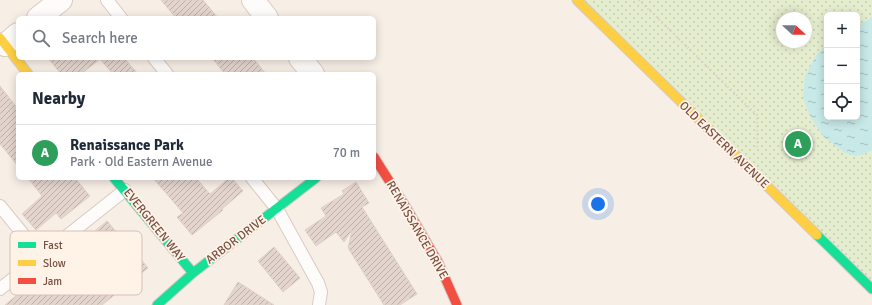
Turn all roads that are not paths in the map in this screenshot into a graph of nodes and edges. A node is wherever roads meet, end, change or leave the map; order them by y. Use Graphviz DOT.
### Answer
graph roads {
  1 [pos="106,0"];
  2 [pos="253,0"];
  3 [pos="577,0"];
  4 [pos="119,16"];
  5 [pos="266,16"];
  6 [pos="8,39"];
  7 [pos="16,53"];
  8 [pos="20,60"];
  9 [pos="155,60"];
  10 [pos="302,60"];
  11 [pos="27,72"];
  12 [pos="163,72"];
  13 [pos="311,72"];
  14 [pos="376,160"];
  15 [pos="116,180"];
  16 [pos="254,180"];
  17 [pos="313,180"];
  18 [pos="125,190"];
  19 [pos="0,206"];
  20 [pos="277,209"];
  21 [pos="20,231"];
  22 [pos="73,231"];
  23 [pos="193,273"];
  24 [pos="10,281"];
  25 [pos="0,289"];
  26 [pos="872,289"];
  27 [pos="157,305"];
  28 [pos="319,305"];
  29 [pos="457,305"];
  1 -- 4 [label="lane"];
  2 -- 5 [label="street"];
  3 -- 26 [label="street, OLD EASTERN AVENUE"];
  6 -- 7 [label="street"];
  8 -- 11 [label="street"];
  9 -- 12 [label="lane"];
  10 -- 13 [label="street"];
  14 -- 29 [label="street, RENAISSANCE DRIVE"];
  15 -- 18 [label="street, EVERGREEN WAY"];
  16 -- 20 [label="lane"];
  17 -- 20 [label="street, ARBOR DRIVE"];
  18 -- 22 [label="lane"];
  18 -- 23 [label="street, EVERGREEN WAY"];
  19 -- 21 [label="lane"];
  20 -- 23 [label="street, ARBOR DRIVE"];
  20 -- 28 [label="lane"];
  23 -- 27 [label="street, ARBOR DRIVE"];
  24 -- 25 [label="lane"];
}
